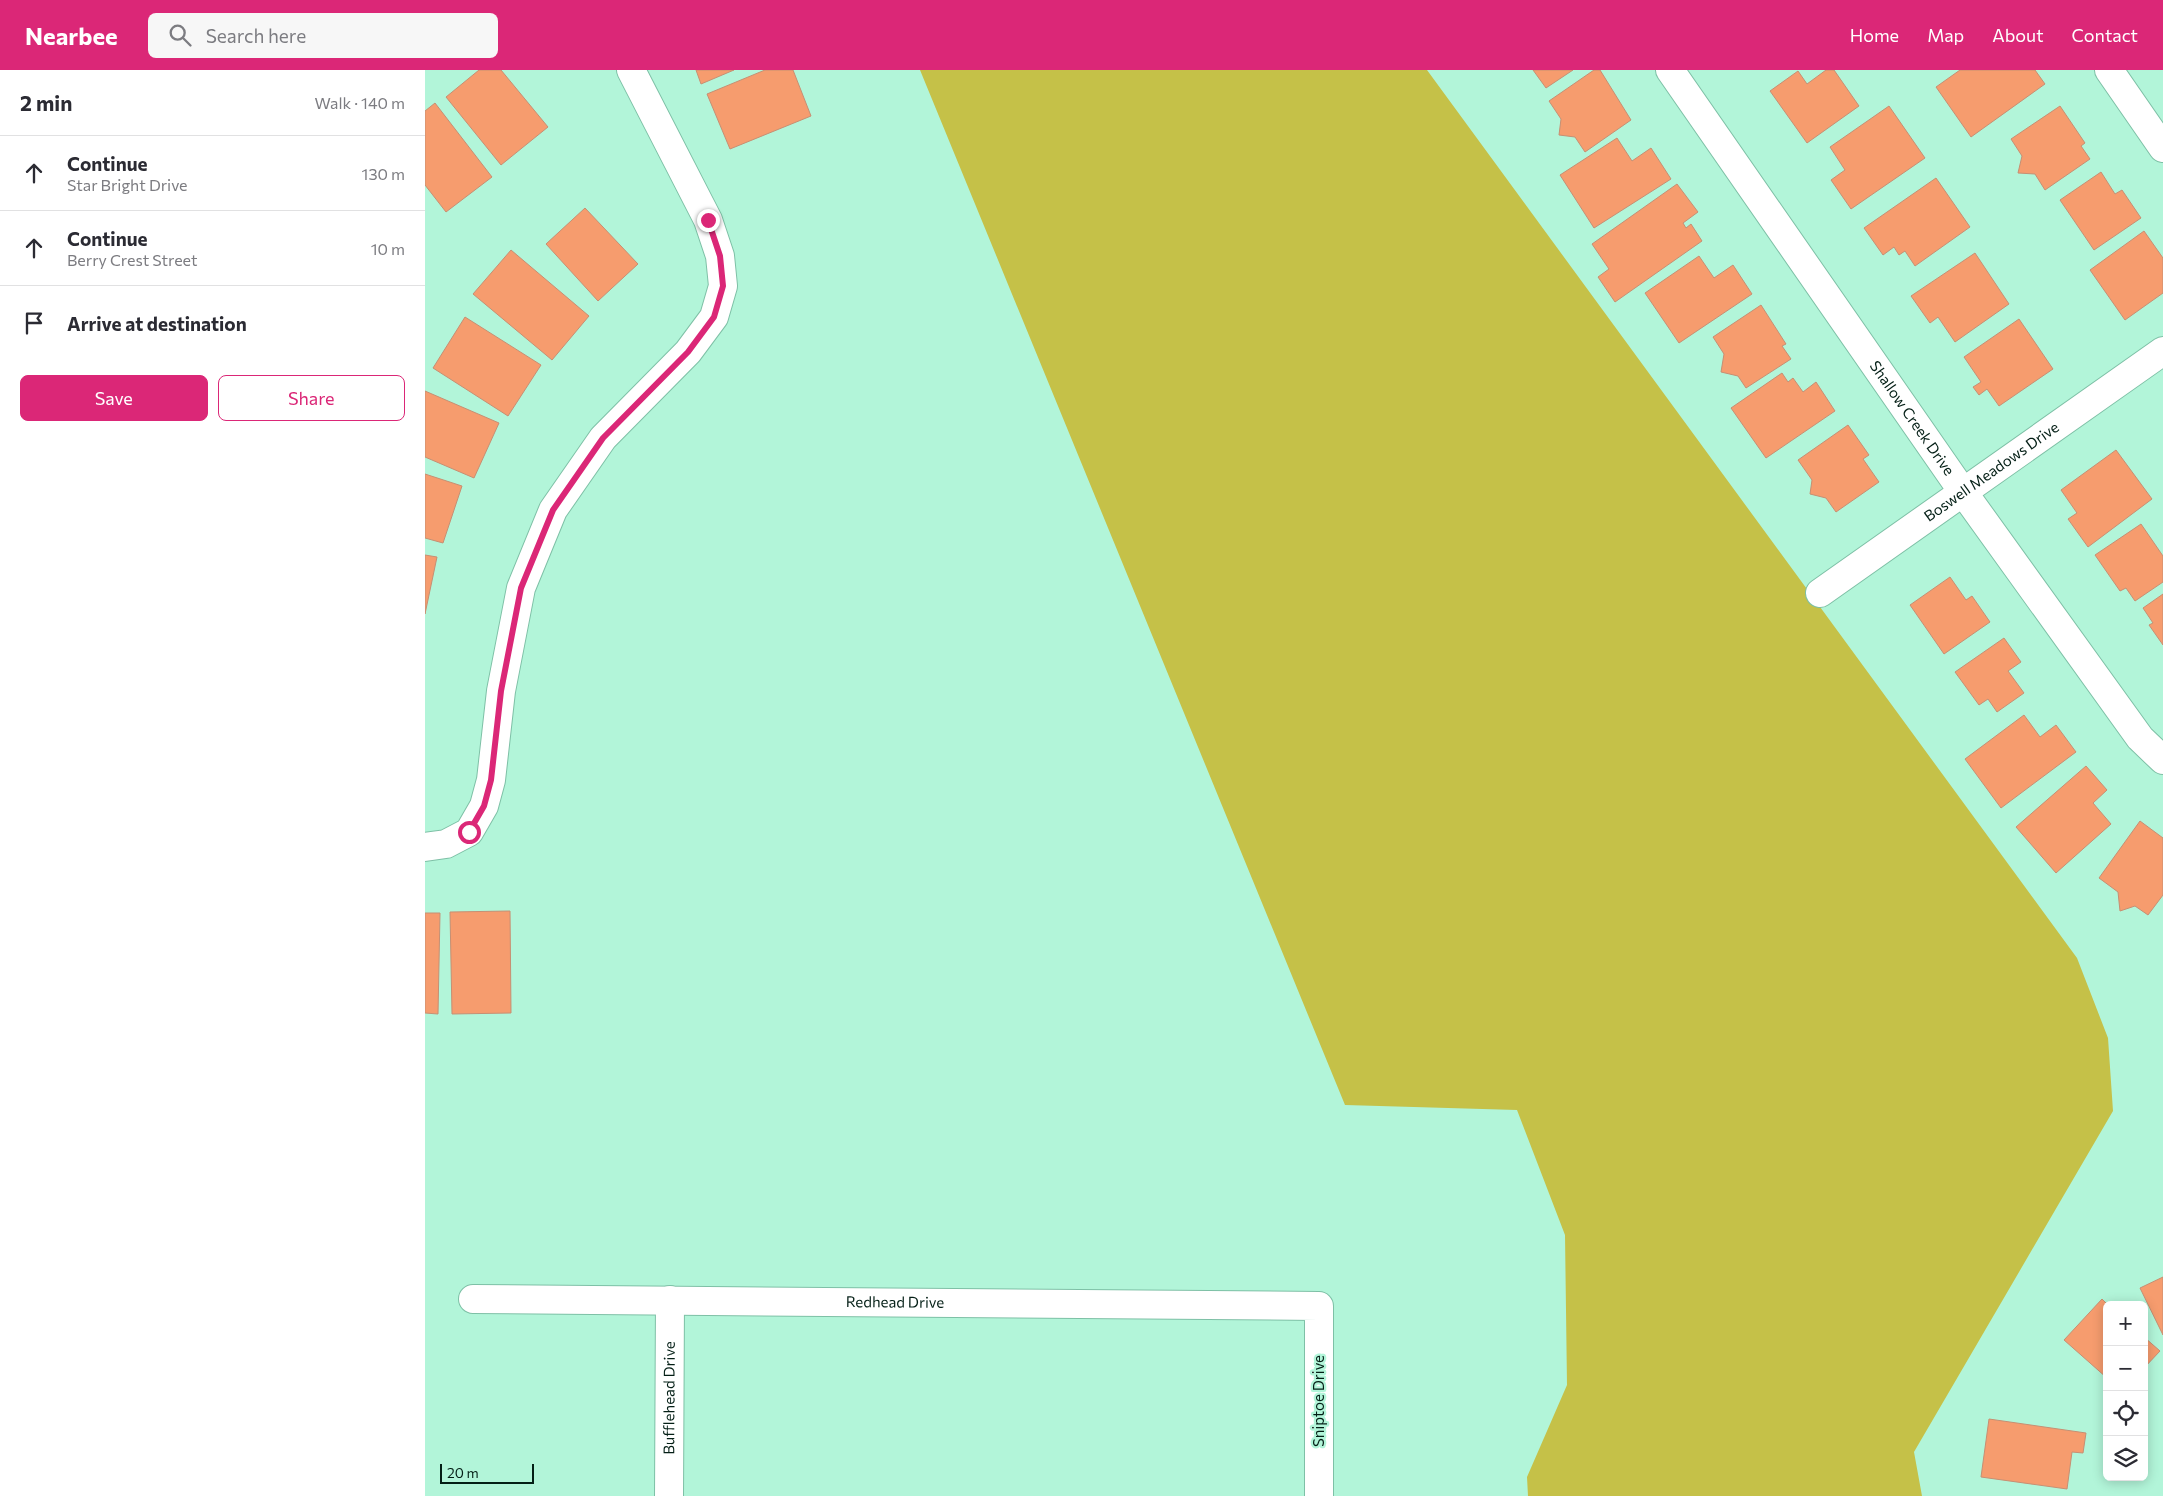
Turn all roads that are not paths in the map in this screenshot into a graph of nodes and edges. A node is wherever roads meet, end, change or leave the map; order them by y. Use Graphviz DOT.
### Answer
graph roads {
  1 [pos="631,70"];
  2 [pos="1670,70"];
  3 [pos="2109,70"];
  4 [pos="2163,148"];
  5 [pos="2163,351"];
  6 [pos="1963,492"];
  7 [pos="1820,594"];
  8 [pos="2163,760"];
  9 [pos="425,847"];
  10 [pos="473,1299"];
  11 [pos="670,1300"];
  12 [pos="1319,1306"];
  13 [pos="669,1496"];
  14 [pos="1319,1496"];
  1 -- 9 [label="street"];
  2 -- 6 [label="street, Shallow Creek Drive"];
  3 -- 4 [label="street"];
  5 -- 6 [label="street, Boswell Meadows Drive"];
  6 -- 7 [label="street, Boswell Meadows Drive"];
  6 -- 8 [label="street, Shallow Creek Drive"];
  10 -- 11 [label="street, Redhead Drive"];
  11 -- 12 [label="street, Redhead Drive"];
  11 -- 13 [label="street, Bufflehead Drive"];
  12 -- 14 [label="street, Sniptoe Drive"];
}
